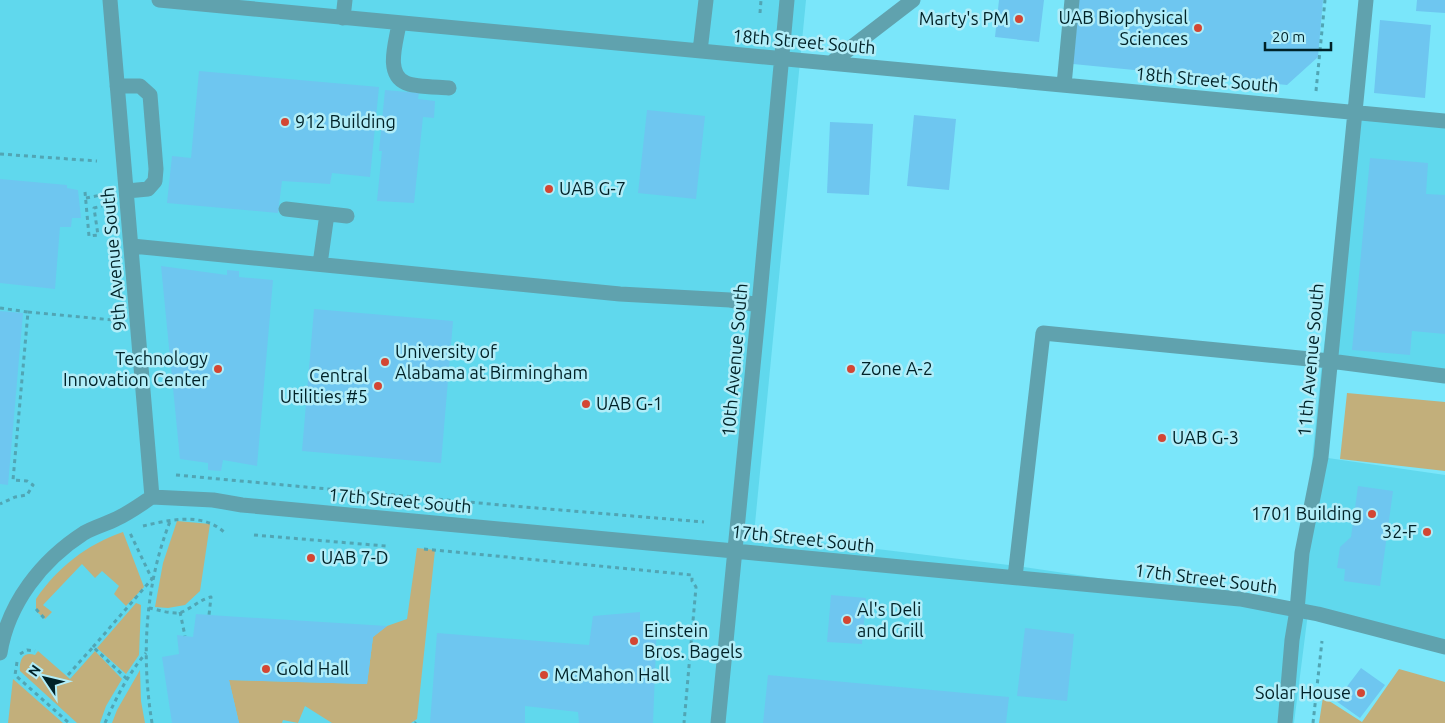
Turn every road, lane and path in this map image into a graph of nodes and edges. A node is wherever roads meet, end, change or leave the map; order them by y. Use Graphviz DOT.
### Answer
graph roads {
  1 [pos="110,0"];
  2 [pos="159,0"];
  3 [pos="345,0"];
  4 [pos="706,0"];
  5 [pos="762,0"];
  6 [pos="787,0"];
  7 [pos="913,0"];
  8 [pos="1072,0"];
  9 [pos="1325,0"];
  10 [pos="1366,0"];
  11 [pos="253,4"];
  12 [pos="760,13"];
  13 [pos="342,18"];
  14 [pos="400,23"];
  15 [pos="700,51"];
  16 [pos="780,58"];
  17 [pos="831,63"];
  18 [pos="1064,85"];
  19 [pos="117,86"];
  20 [pos="449,88"];
  21 [pos="1314,109"];
  22 [pos="1355,113"];
  23 [pos="1445,121"];
  24 [pos="0,154"];
  25 [pos="97,161"];
  26 [pos="127,191"];
  27 [pos="85,192"];
  28 [pos="101,195"];
  29 [pos="86,198"];
  30 [pos="102,206"];
  31 [pos="286,209"];
  32 [pos="327,214"];
  33 [pos="347,216"];
  34 [pos="132,246"];
  35 [pos="320,264"];
  36 [pos="760,305"];
  37 [pos="0,308"];
  38 [pos="28,312"];
  39 [pos="113,320"];
  40 [pos="1330,361"];
  41 [pos="1445,376"];
  42 [pos="176,475"];
  43 [pos="152,497"];
  44 [pos="0,504"];
  45 [pos="170,520"];
  46 [pos="704,522"];
  47 [pos="224,532"];
  48 [pos="254,535"];
  49 [pos="386,546"];
  50 [pos="424,549"];
  51 [pos="736,551"];
  52 [pos="1015,577"];
  53 [pos="152,579"];
  54 [pos="149,608"];
  55 [pos="1297,610"];
  56 [pos="180,612"];
  57 [pos="209,615"];
  58 [pos="185,636"];
  59 [pos="1322,641"];
  60 [pos="93,647"];
  61 [pos="1445,647"];
  62 [pos="35,651"];
  63 [pos="147,652"];
  64 [pos="0,653"];
  65 [pos="68,676"];
  66 [pos="127,679"];
  67 [pos="69,723"];
  68 [pos="105,723"];
  69 [pos="152,723"];
  70 [pos="684,723"];
  71 [pos="718,723"];
  72 [pos="1285,723"];
  73 [pos="1313,723"];
  1 -- 19 [label="street, 9th Avenue South"];
  2 -- 11 [label="street, 18th Street South"];
  3 -- 13 [label="street"];
  4 -- 15 [label="street"];
  5 -- 12 [label="path"];
  6 -- 16 [label="street, 10th Avenue South"];
  7 -- 17 [label="street"];
  8 -- 18 [label="street"];
  9 -- 21 [label="path"];
  10 -- 22 [label="street, 11th Avenue South"];
  11 -- 13 [label="street, 18th Street South"];
  13 -- 14 [label="street, 18th Street South"];
  14 -- 15 [label="street, 18th Street South"];
  14 -- 20 [label="street"];
  15 -- 16 [label="street, 18th Street South"];
  16 -- 17 [label="street, 18th Street South"];
  16 -- 36 [label="street, 10th Avenue South"];
  17 -- 18 [label="street, 18th Street South"];
  18 -- 21 [label="street, 18th Street South"];
  19 -- 26 [label="street, 9th Avenue South"];
  19 -- 26 [label="street"];
  21 -- 22 [label="street, 18th Street South"];
  22 -- 23 [label="street, 18th Street South"];
  22 -- 40 [label="street, 11th Avenue South"];
  24 -- 25 [label="path"];
  26 -- 34 [label="street, 9th Avenue South"];
  27 -- 29 [label="path"];
  28 -- 29 [label="path"];
  29 -- 30 [label="path"];
  31 -- 32 [label="street"];
  32 -- 33 [label="street"];
  32 -- 35 [label="street"];
  34 -- 35 [label="street"];
  34 -- 43 [label="street, 9th Avenue South"];
  35 -- 36 [label="street"];
  36 -- 51 [label="street, 10th Avenue South"];
  37 -- 38 [label="path"];
  38 -- 39 [label="path"];
  38 -- 44 [label="path"];
  40 -- 41 [label="street"];
  40 -- 52 [label="street"];
  40 -- 55 [label="street, 11th Avenue South"];
  42 -- 46 [label="path"];
  43 -- 51 [label="street, 17th Street South"];
  43 -- 64 [label="street"];
  45 -- 47 [label="path"];
  45 -- 53 [label="path"];
  45 -- 53 [label="path"];
  48 -- 49 [label="path"];
  50 -- 70 [label="path"];
  51 -- 52 [label="street, 17th Street South"];
  51 -- 71 [label="street, 10th Avenue South"];
  52 -- 55 [label="street, 17th Street South"];
  53 -- 54 [label="path"];
  53 -- 60 [label="path"];
  54 -- 56 [label="path"];
  54 -- 63 [label="path"];
  55 -- 61 [label="street, 17th Street South"];
  55 -- 72 [label="street, 11th Avenue South"];
  56 -- 57 [label="path"];
  56 -- 58 [label="path"];
  59 -- 73 [label="path"];
  60 -- 65 [label="path"];
  60 -- 66 [label="path"];
  62 -- 67 [label="path"];
  63 -- 66 [label="path"];
  63 -- 69 [label="path"];
  66 -- 68 [label="path"];
}
